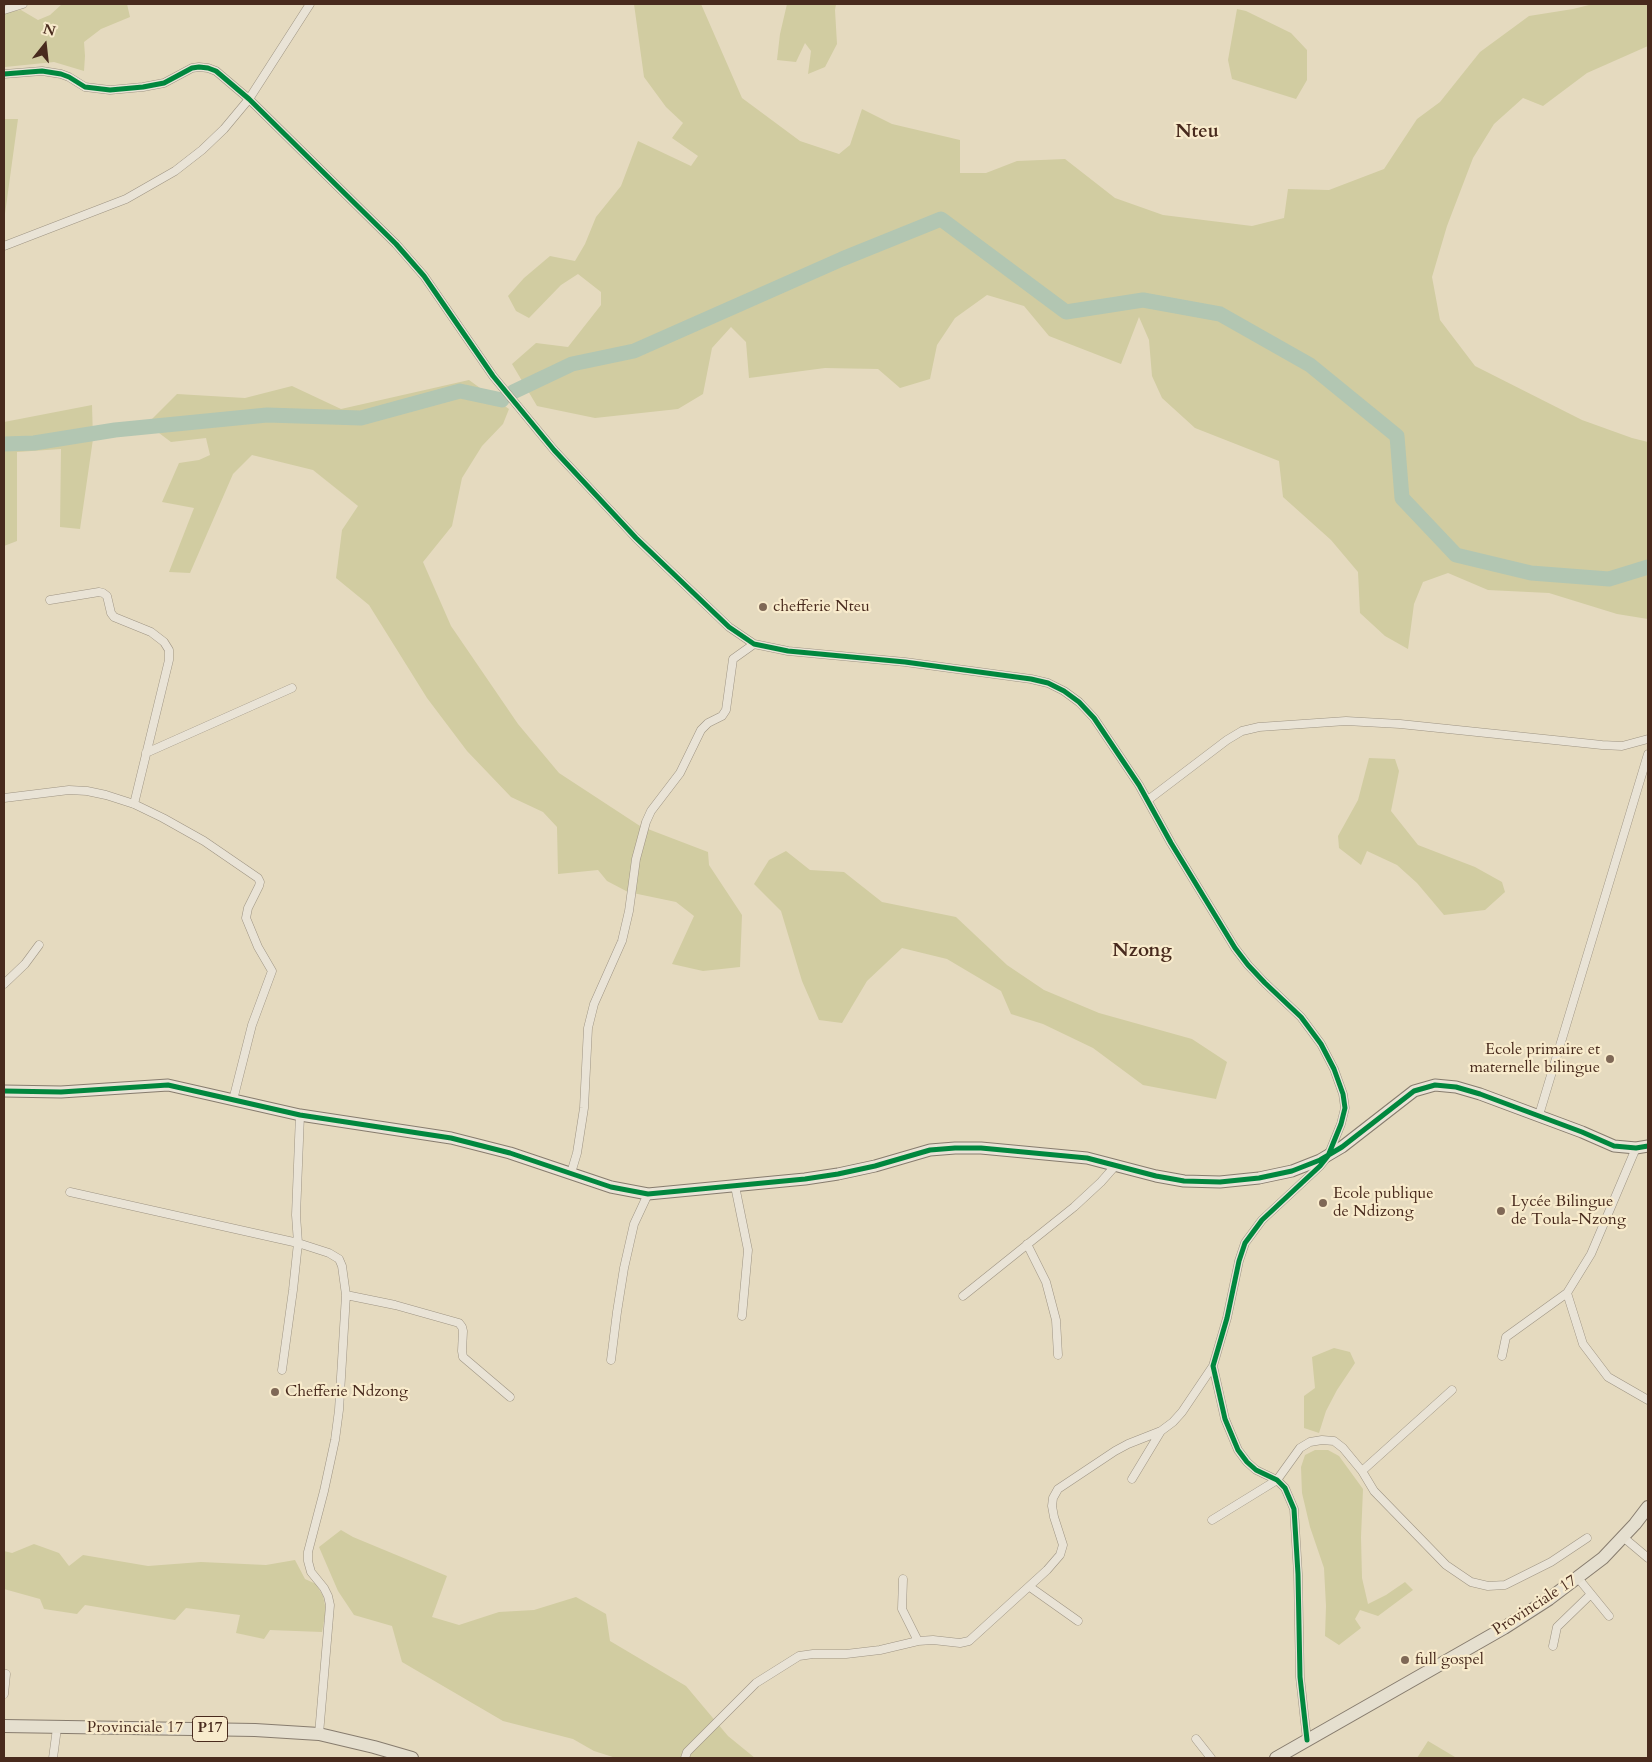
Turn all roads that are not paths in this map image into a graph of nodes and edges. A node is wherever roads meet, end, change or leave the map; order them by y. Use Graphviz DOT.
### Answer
graph roads {
  1 [pos="23,4"];
  2 [pos="310,4"];
  3 [pos="4,10"];
  4 [pos="4,74"];
  5 [pos="249,99"];
  6 [pos="4,246"];
  7 [pos="50,600"];
  8 [pos="754,644"];
  9 [pos="292,688"];
  10 [pos="1648,739"];
  11 [pos="146,753"];
  12 [pos="1648,754"];
  13 [pos="4,798"];
  14 [pos="1148,800"];
  15 [pos="134,804"];
  16 [pos="39,945"];
  17 [pos="4,984"];
  18 [pos="4,1091"];
  19 [pos="233,1100"];
  20 [pos="300,1114"];
  21 [pos="1539,1115"];
  22 [pos="1648,1146"];
  23 [pos="1636,1148"];
  24 [pos="1328,1156"];
  25 [pos="1116,1164"];
  26 [pos="571,1173"];
  27 [pos="735,1186"];
  28 [pos="70,1192"];
  29 [pos="648,1194"];
  30 [pos="298,1243"];
  31 [pos="1027,1244"];
  32 [pos="1567,1293"];
  33 [pos="346,1295"];
  34 [pos="963,1296"];
  35 [pos="742,1316"];
  36 [pos="1058,1355"];
  37 [pos="1502,1356"];
  38 [pos="611,1360"];
  39 [pos="1213,1366"];
  40 [pos="282,1370"];
  41 [pos="1452,1390"];
  42 [pos="510,1397"];
  43 [pos="1648,1400"];
  44 [pos="1161,1430"];
  45 [pos="1362,1471"];
  46 [pos="1132,1479"];
  47 [pos="1277,1480"];
  48 [pos="1648,1507"];
  49 [pos="1212,1520"];
  50 [pos="1623,1537"];
  51 [pos="1587,1538"];
  52 [pos="1648,1558"];
  53 [pos="1578,1578"];
  54 [pos="903,1579"];
  55 [pos="1030,1587"];
  56 [pos="1591,1594"];
  57 [pos="1610,1616"];
  58 [pos="1078,1621"];
  59 [pos="918,1641"];
  60 [pos="1552,1646"];
  61 [pos="6,1674"];
  62 [pos="4,1694"];
  63 [pos="4,1726"];
  64 [pos="57,1728"];
  65 [pos="319,1734"];
  66 [pos="1196,1739"];
  67 [pos="1307,1740"];
  68 [pos="1282,1757"];
  69 [pos="53,1758"];
  70 [pos="412,1758"];
  71 [pos="685,1758"];
  72 [pos="1211,1758"];
  1 -- 3 [label="street"];
  2 -- 5 [label="street"];
  4 -- 5 [label="street"];
  5 -- 6 [label="street"];
  5 -- 8 [label="street"];
  7 -- 11 [label="street"];
  8 -- 14 [label="street"];
  8 -- 26 [label="street"];
  9 -- 11 [label="street"];
  10 -- 14 [label="street"];
  11 -- 15 [label="street"];
  12 -- 21 [label="street"];
  13 -- 15 [label="street"];
  14 -- 24 [label="street"];
  15 -- 19 [label="street"];
  16 -- 17 [label="street"];
  18 -- 19 [label="street"];
  19 -- 20 [label="street"];
  20 -- 26 [label="street"];
  20 -- 30 [label="street"];
  21 -- 23 [label="street"];
  21 -- 24 [label="street"];
  22 -- 23 [label="street"];
  23 -- 32 [label="street"];
  24 -- 25 [label="street"];
  24 -- 39 [label="street"];
  25 -- 27 [label="street"];
  25 -- 31 [label="street"];
  26 -- 29 [label="street"];
  27 -- 29 [label="street"];
  27 -- 35 [label="street"];
  28 -- 30 [label="street"];
  29 -- 38 [label="street"];
  30 -- 33 [label="street"];
  30 -- 40 [label="street"];
  31 -- 34 [label="street"];
  31 -- 36 [label="street"];
  32 -- 37 [label="street"];
  32 -- 43 [label="street"];
  33 -- 42 [label="street"];
  33 -- 65 [label="street"];
  39 -- 44 [label="street"];
  39 -- 47 [label="street"];
  41 -- 45 [label="street"];
  44 -- 46 [label="street"];
  44 -- 55 [label="street"];
  45 -- 47 [label="street"];
  45 -- 51 [label="street"];
  47 -- 49 [label="street"];
  47 -- 67 [label="street"];
  48 -- 50 [label="main road, Provinciale 17"];
  50 -- 52 [label="street"];
  50 -- 53 [label="main road, Provinciale 17"];
  53 -- 56 [label="street"];
  53 -- 67 [label="main road, Provinciale 17"];
  54 -- 59 [label="street"];
  55 -- 58 [label="street"];
  55 -- 59 [label="street"];
  56 -- 57 [label="street"];
  56 -- 60 [label="street"];
  59 -- 71 [label="street"];
  61 -- 62 [label="street"];
  63 -- 64 [label="main road, Provinciale 17 / P17"];
  64 -- 65 [label="main road, Provinciale 17 / P17"];
  64 -- 69 [label="street"];
  65 -- 70 [label="main road, Provinciale 17 / P17"];
  66 -- 72 [label="street"];
  67 -- 68 [label="main road, Provinciale 17"];
}
